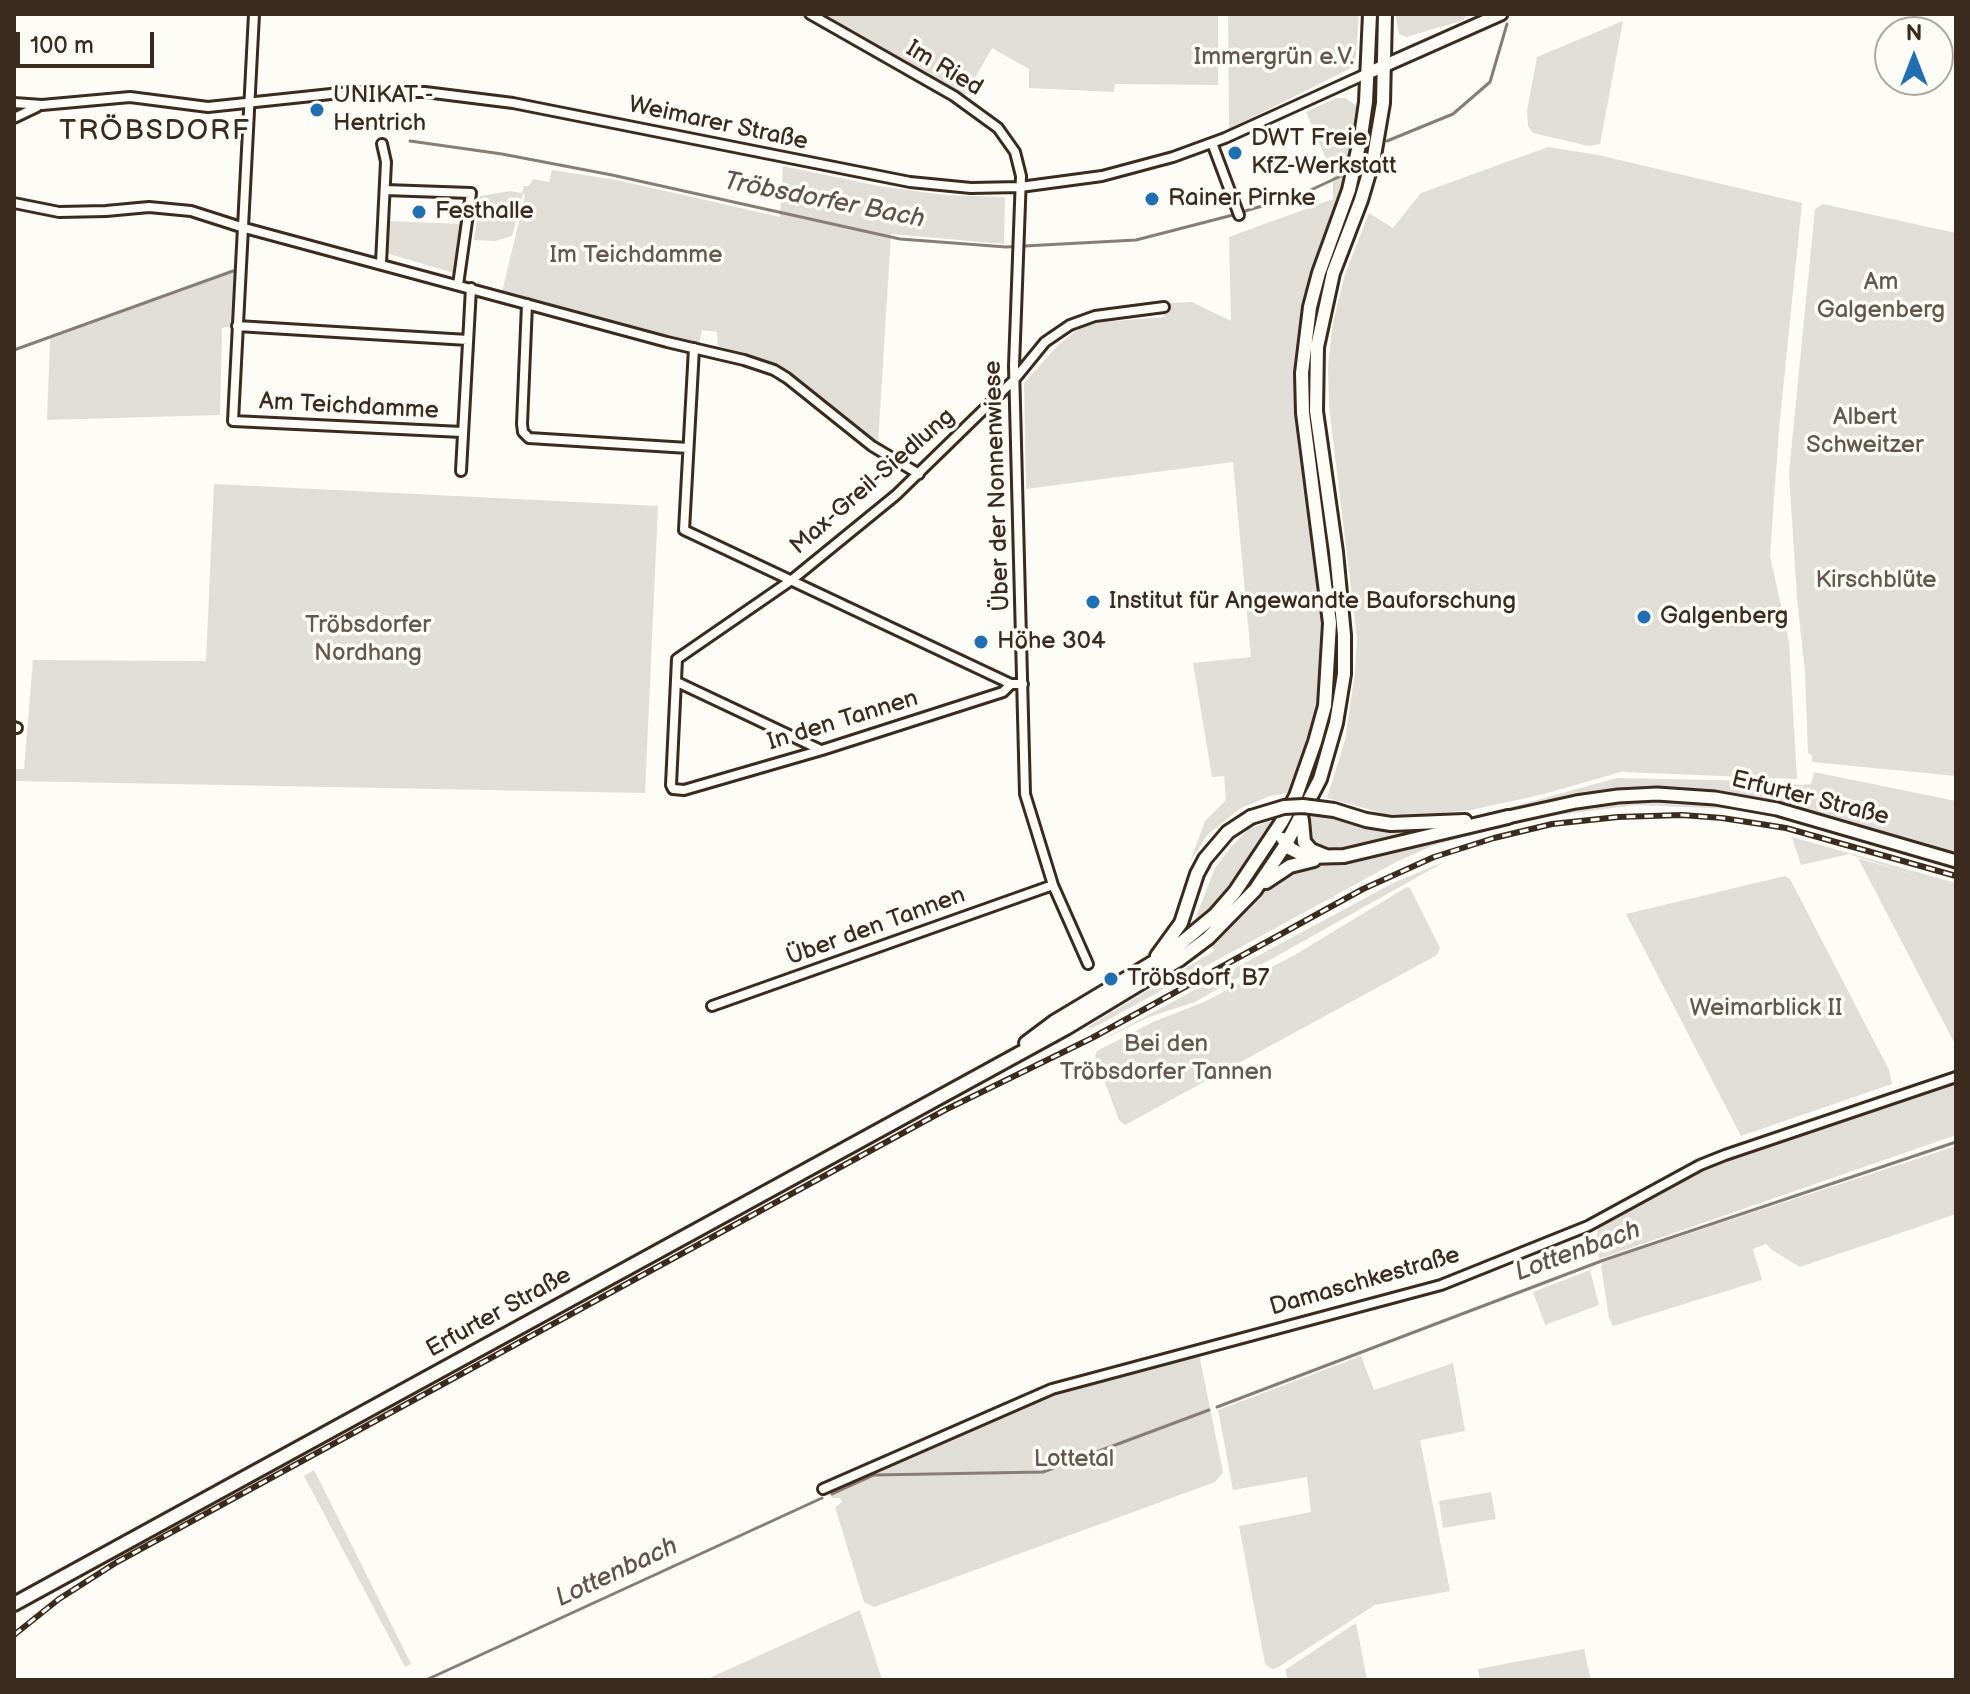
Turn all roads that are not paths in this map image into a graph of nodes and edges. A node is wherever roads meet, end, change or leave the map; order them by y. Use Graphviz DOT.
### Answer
graph roads {
  1 [pos="254,14"];
  2 [pos="810,14"];
  3 [pos="1370,14"];
  4 [pos="1385,14"];
  5 [pos="1501,14"];
  6 [pos="1385,66"];
  7 [pos="1368,73"];
  8 [pos="247,102"];
  9 [pos="14,103"];
  10 [pos="42,105"];
  11 [pos="14,118"];
  12 [pos="1212,143"];
  13 [pos="382,144"];
  14 [pos="1020,187"];
  15 [pos="385,190"];
  16 [pos="14,203"];
  17 [pos="1239,215"];
  18 [pos="241,227"];
  19 [pos="381,263"];
  20 [pos="458,285"];
  21 [pos="471,288"];
  22 [pos="527,304"];
  23 [pos="1164,307"];
  24 [pos="237,326"];
  25 [pos="468,340"];
  26 [pos="694,348"];
  27 [pos="1014,380"];
  28 [pos="462,432"];
  29 [pos="688,448"];
  30 [pos="461,471"];
  31 [pos="919,474"];
  32 [pos="793,579"];
  33 [pos="677,682"];
  34 [pos="1011,684"];
  35 [pos="1023,684"];
  36 [pos="822,750"];
  37 [pos="673,789"];
  38 [pos="1302,815"];
  39 [pos="1508,817"];
  40 [pos="1281,823"];
  41 [pos="1286,844"];
  42 [pos="1333,857"];
  43 [pos="1956,861"];
  44 [pos="1053,885"];
  45 [pos="1255,890"];
  46 [pos="1088,964"];
  47 [pos="1151,965"];
  48 [pos="712,1006"];
  49 [pos="1004,1060"];
  50 [pos="1956,1077"];
  51 [pos="823,1489"];
  52 [pos="14,1604"];
  1 -- 8 [label="street, Am Teichdamme"];
  2 -- 14 [label="street, Im Ried"];
  3 -- 7 [label="main road, Erfurter Straße"];
  4 -- 6 [label="main road"];
  5 -- 6 [label="street"];
  6 -- 7 [label="street"];
  6 -- 38 [label="main road"];
  7 -- 12 [label="street, Weimarer Straße"];
  7 -- 40 [label="main road, Erfurter Straße"];
  8 -- 10 [label="street, Weimarer Straße"];
  8 -- 14 [label="street, Weimarer Straße"];
  8 -- 18 [label="street, Am Teichdamme"];
  9 -- 10 [label="street, Weimarer Straße"];
  10 -- 11 [label="street, Weimarer Straße"];
  12 -- 14 [label="street, Weimarer Straße"];
  12 -- 17 [label="street"];
  13 -- 15 [label="street"];
  14 -- 27 [label="street, Über der Nonnenwiese"];
  15 -- 19 [label="street"];
  15 -- 20 [label="street"];
  16 -- 18 [label="street"];
  18 -- 19 [label="street"];
  18 -- 24 [label="street, Am Teichdamme"];
  19 -- 20 [label="street"];
  20 -- 21 [label="street"];
  21 -- 22 [label="street"];
  21 -- 25 [label="street, Am Teichdamme"];
  22 -- 26 [label="street"];
  22 -- 29 [label="street"];
  23 -- 27 [label="street, Max-Greil-Siedlung"];
  24 -- 25 [label="street"];
  24 -- 28 [label="street, Am Teichdamme"];
  25 -- 28 [label="street, Am Teichdamme"];
  26 -- 29 [label="street"];
  26 -- 31 [label="street"];
  27 -- 31 [label="street, Max-Greil-Siedlung"];
  27 -- 35 [label="street, Über der Nonnenwiese"];
  28 -- 30 [label="street, Am Teichdamme"];
  29 -- 32 [label="street, Max-Greil-Siedlung"];
  31 -- 32 [label="street, Max-Greil-Siedlung"];
  32 -- 33 [label="street, Max-Greil-Siedlung"];
  32 -- 34 [label="street, Max-Greil-Siedlung"];
  33 -- 36 [label="street"];
  33 -- 37 [label="street, Max-Greil-Siedlung"];
  34 -- 35 [label="street, In den Tannen"];
  34 -- 36 [label="street, In den Tannen"];
  35 -- 44 [label="street, Über der Nonnenwiese"];
  36 -- 37 [label="street, In den Tannen"];
  38 -- 41 [label="main road"];
  38 -- 42 [label="main road"];
  39 -- 42 [label="main road"];
  39 -- 43 [label="street, Erfurter Straße"];
  39 -- 47 [label="main road, bridge"];
  40 -- 41 [label="main road"];
  40 -- 47 [label="main road, Erfurter Straße"];
  41 -- 42 [label="main road"];
  41 -- 45 [label="main road"];
  42 -- 45 [label="main road"];
  44 -- 46 [label="street, Über der Nonnenwiese"];
  44 -- 48 [label="street, Über den Tannen"];
  45 -- 49 [label="main road, Erfurter Straße"];
  47 -- 49 [label="main road, Erfurter Straße"];
  49 -- 52 [label="main road, Erfurter Straße"];
  50 -- 51 [label="street, Damaschkestraße"];
}
